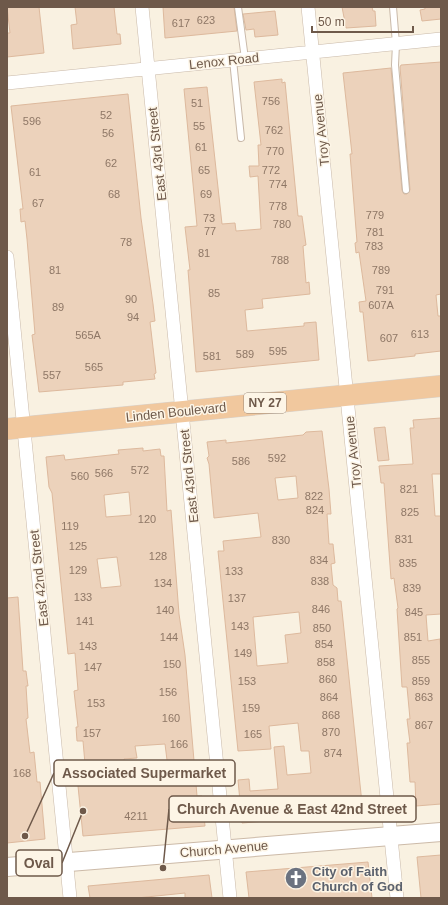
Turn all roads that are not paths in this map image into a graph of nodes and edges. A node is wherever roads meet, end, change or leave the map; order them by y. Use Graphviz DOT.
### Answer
graph roads {
  1 [pos="142,7"];
  2 [pos="238,7"];
  3 [pos="308,7"];
  4 [pos="393,7"];
  5 [pos="441,39"];
  6 [pos="396,44"];
  7 [pos="313,52"];
  8 [pos="239,59"];
  9 [pos="149,69"];
  10 [pos="7,83"];
  11 [pos="241,138"];
  12 [pos="406,190"];
  13 [pos="7,257"];
  14 [pos="441,386"];
  15 [pos="347,395"];
  16 [pos="182,411"];
  17 [pos="15,428"];
  18 [pos="441,832"];
  19 [pos="390,836"];
  20 [pos="226,849"];
  21 [pos="67,862"];
  22 [pos="7,867"];
  23 [pos="70,898"];
  24 [pos="230,898"];
  25 [pos="396,898"];
  1 -- 9 [label="street, East 43rd Street"];
  2 -- 8 [label="lane"];
  3 -- 7 [label="street, Troy Avenue"];
  4 -- 6 [label="lane"];
  5 -- 6 [label="street, Lenox Road"];
  6 -- 7 [label="street, Lenox Road"];
  6 -- 12 [label="lane"];
  7 -- 8 [label="street, Lenox Road"];
  7 -- 15 [label="street, Troy Avenue"];
  8 -- 9 [label="street, Lenox Road"];
  8 -- 11 [label="lane"];
  9 -- 10 [label="street, Lenox Road"];
  9 -- 16 [label="street, East 43rd Street"];
  13 -- 17 [label="street, East 42nd Street"];
  14 -- 15 [label="highway, Linden Boulevard / NY 27"];
  15 -- 16 [label="highway, Linden Boulevard / NY 27"];
  15 -- 19 [label="street, Troy Avenue"];
  16 -- 17 [label="highway, Linden Boulevard / NY 27"];
  16 -- 20 [label="street, East 43rd Street"];
  17 -- 21 [label="street, East 42nd Street"];
  18 -- 19 [label="main road, Church Avenue"];
  19 -- 20 [label="main road, Church Avenue"];
  19 -- 25 [label="street, Troy Avenue"];
  20 -- 21 [label="main road, Church Avenue"];
  20 -- 24 [label="street, East 43rd Street"];
  21 -- 22 [label="main road, Church Avenue"];
  21 -- 23 [label="street, East 42nd Street"];
}
